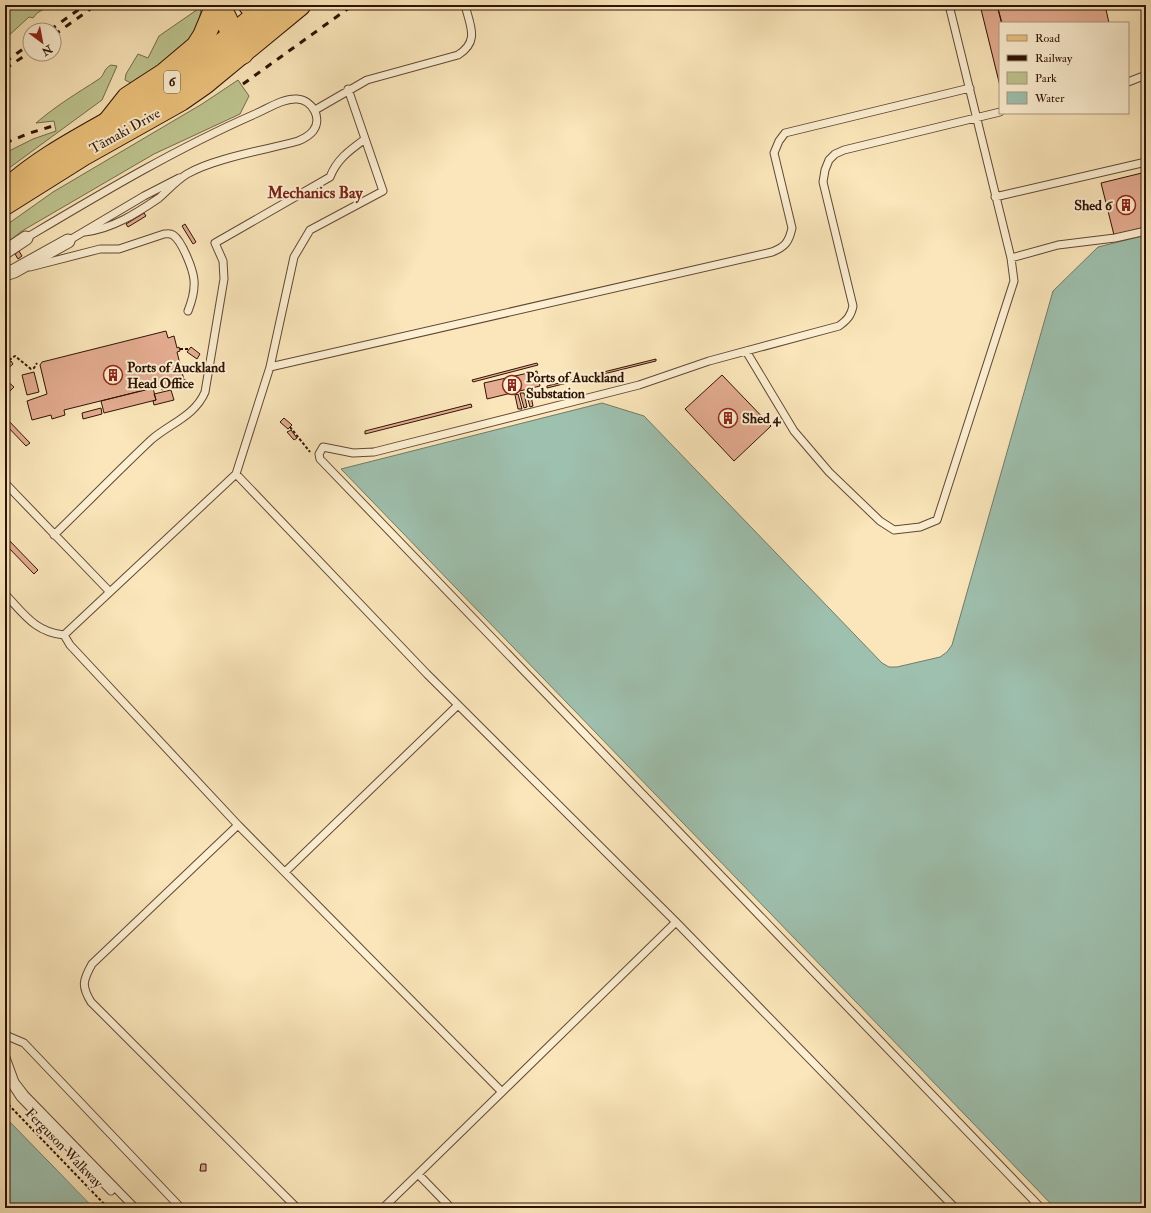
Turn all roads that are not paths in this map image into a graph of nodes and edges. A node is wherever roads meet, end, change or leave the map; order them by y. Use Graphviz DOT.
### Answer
graph roads {
  1 [pos="218,5"];
  2 [pos="250,5"];
  3 [pos="263,5"];
  4 [pos="269,5"];
  5 [pos="300,5"];
  6 [pos="465,5"];
  7 [pos="949,5"];
  8 [pos="237,45"];
  9 [pos="1146,75"];
  10 [pos="1129,82"];
  11 [pos="970,88"];
  12 [pos="348,89"];
  13 [pos="315,110"];
  14 [pos="999,112"];
  15 [pos="976,118"];
  16 [pos="109,122"];
  17 [pos="365,139"];
  18 [pos="1146,162"];
  19 [pos="5,191"];
  20 [pos="995,197"];
  21 [pos="5,204"];
  22 [pos="1146,231"];
  23 [pos="26,238"];
  24 [pos="68,241"];
  25 [pos="5,252"];
  26 [pos="1011,258"];
  27 [pos="9,272"];
  28 [pos="188,311"];
  29 [pos="746,351"];
  30 [pos="270,367"];
  31 [pos="236,474"];
  32 [pos="5,483"];
  33 [pos="54,535"];
  34 [pos="109,591"];
  35 [pos="5,594"];
  36 [pos="64,634"];
  37 [pos="458,705"];
  38 [pos="238,825"];
  39 [pos="285,872"];
  40 [pos="676,922"];
  41 [pos="5,1035"];
  42 [pos="5,1055"];
  43 [pos="5,1074"];
  44 [pos="502,1092"];
  45 [pos="418,1174"];
  46 [pos="128,1208"];
  47 [pos="135,1208"];
  48 [pos="181,1208"];
  49 [pos="297,1208"];
  50 [pos="383,1208"];
  51 [pos="451,1208"];
  52 [pos="955,1208"];
  53 [pos="1041,1208"];
  1 -- 8 [label="highway"];
  1 -- 16 [label="highway"];
  2 -- 3 [label="highway"];
  4 -- 8 [label="main road, 6"];
  5 -- 8 [label="main road, 6"];
  6 -- 12 [label="lane"];
  7 -- 11 [label="lane"];
  8 -- 16 [label="main road, Tāmaki Drive / 6"];
  8 -- 21 [label="main road, Tāmaki Drive / 6"];
  9 -- 10 [label="lane"];
  11 -- 15 [label="lane"];
  11 -- 30 [label="lane"];
  12 -- 13 [label="lane"];
  12 -- 17 [label="lane"];
  13 -- 23 [label="lane"];
  13 -- 24 [label="lane"];
  14 -- 15 [label="lane"];
  15 -- 20 [label="lane"];
  15 -- 29 [label="lane"];
  16 -- 19 [label="main road, Tāmaki Drive / 6"];
  17 -- 30 [label="lane"];
  17 -- 33 [label="lane"];
  18 -- 20 [label="lane"];
  20 -- 26 [label="lane"];
  22 -- 26 [label="lane"];
  23 -- 25 [label="street"];
  24 -- 27 [label="street"];
  26 -- 29 [label="lane"];
  27 -- 28 [label="lane"];
  29 -- 53 [label="lane"];
  30 -- 31 [label="lane"];
  31 -- 34 [label="lane"];
  31 -- 37 [label="lane"];
  32 -- 33 [label="lane"];
  33 -- 34 [label="lane"];
  34 -- 36 [label="lane"];
  35 -- 36 [label="lane"];
  36 -- 38 [label="lane"];
  37 -- 39 [label="lane"];
  37 -- 40 [label="lane"];
  38 -- 39 [label="lane"];
  38 -- 49 [label="lane"];
  39 -- 44 [label="lane"];
  40 -- 44 [label="lane"];
  40 -- 52 [label="lane"];
  41 -- 48 [label="lane"];
  42 -- 47 [label="lane"];
  43 -- 46 [label="lane"];
  44 -- 45 [label="lane"];
  45 -- 50 [label="lane"];
  45 -- 51 [label="lane"];
}
